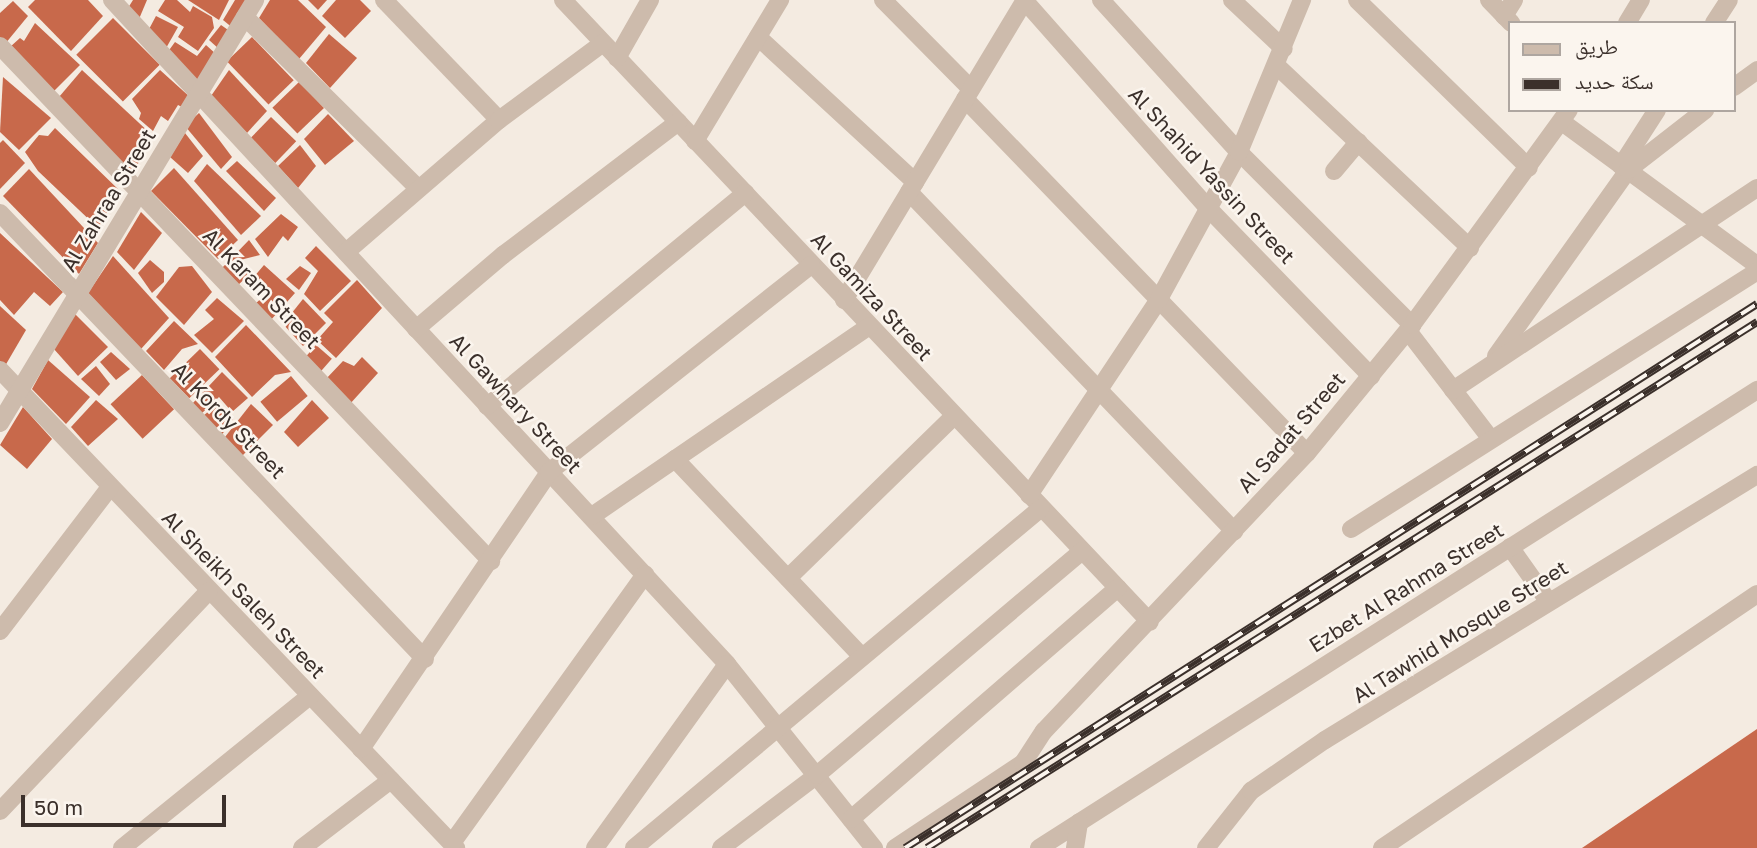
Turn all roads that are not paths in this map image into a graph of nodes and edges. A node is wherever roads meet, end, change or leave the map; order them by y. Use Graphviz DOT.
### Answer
graph roads {
  1 [pos="255,0"];
  2 [pos="384,0"];
  3 [pos="563,0"];
  4 [pos="650,0"];
  5 [pos="780,0"];
  6 [pos="883,0"];
  7 [pos="1024,0"];
  8 [pos="1101,0"];
  9 [pos="1232,0"];
  10 [pos="1302,0"];
  11 [pos="1357,0"];
  12 [pos="1489,0"];
  13 [pos="1514,0"];
  14 [pos="1641,0"];
  15 [pos="1729,0"];
  16 [pos="116,2"];
  17 [pos="245,17"];
  18 [pos="1507,19"];
  19 [pos="1628,21"];
  20 [pos="1715,21"];
  21 [pos="758,37"];
  22 [pos="603,43"];
  23 [pos="0,46"];
  24 [pos="1284,49"];
  25 [pos="617,58"];
  26 [pos="1278,66"];
  27 [pos="1757,70"];
  28 [pos="1736,86"];
  29 [pos="198,94"];
  30 [pos="968,94"];
  31 [pos="1656,112"];
  32 [pos="1702,112"];
  33 [pos="1565,116"];
  34 [pos="499,120"];
  35 [pos="678,122"];
  36 [pos="695,141"];
  37 [pos="1358,142"];
  38 [pos="1239,152"];
  39 [pos="1529,167"];
  40 [pos="1625,168"];
  41 [pos="1334,170"];
  42 [pos="417,187"];
  43 [pos="912,187"];
  44 [pos="1757,188"];
  45 [pos="139,192"];
  46 [pos="745,193"];
  47 [pos="1209,209"];
  48 [pos="0,213"];
  49 [pos="1700,225"];
  50 [pos="1470,248"];
  51 [pos="346,251"];
  52 [pos="811,265"];
  53 [pos="1757,265"];
  54 [pos="1757,271"];
  55 [pos="77,294"];
  56 [pos="1160,299"];
  57 [pos="844,300"];
  58 [pos="869,326"];
  59 [pos="1410,328"];
  60 [pos="416,329"];
  61 [pos="1488,367"];
  62 [pos="0,370"];
  63 [pos="1371,376"];
  64 [pos="1453,390"];
  65 [pos="1757,390"];
  66 [pos="19,391"];
  67 [pos="1099,394"];
  68 [pos="487,406"];
  69 [pos="954,416"];
  70 [pos="0,423"];
  71 [pos="1491,439"];
  72 [pos="1307,453"];
  73 [pos="674,459"];
  74 [pos="549,472"];
  75 [pos="1757,475"];
  76 [pos="110,487"];
  77 [pos="1035,501"];
  78 [pos="592,516"];
  79 [pos="1351,529"];
  80 [pos="1234,531"];
  81 [pos="1510,547"];
  82 [pos="1082,551"];
  83 [pos="491,561"];
  84 [pos="645,574"];
  85 [pos="788,578"];
  86 [pos="1118,589"];
  87 [pos="209,590"];
  88 [pos="1757,594"];
  89 [pos="1549,602"];
  90 [pos="1150,622"];
  91 [pos="0,631"];
  92 [pos="861,656"];
  93 [pos="425,659"];
  94 [pos="727,664"];
  95 [pos="310,696"];
  96 [pos="778,727"];
  97 [pos="361,749"];
  98 [pos="817,775"];
  99 [pos="391,780"];
  100 [pos="0,811"];
  101 [pos="851,819"];
  102 [pos="1080,822"];
  103 [pos="454,846"];
  104 [pos="122,848"];
  105 [pos="302,848"];
  106 [pos="595,848"];
  107 [pos="634,848"];
  108 [pos="722,848"];
  109 [pos="874,848"];
  110 [pos="895,848"];
  111 [pos="1039,848"];
  112 [pos="1075,848"];
  113 [pos="1206,848"];
  114 [pos="1382,848"];
  1 -- 17 [label="street, Al Zahraa Street"];
  2 -- 34 [label="street"];
  3 -- 22 [label="street, Al Gamiza Street"];
  4 -- 25 [label="street"];
  5 -- 21 [label="street"];
  6 -- 30 [label="street"];
  7 -- 30 [label="street"];
  7 -- 47 [label="street, Al Shahid Yassin Street"];
  8 -- 38 [label="street"];
  9 -- 24 [label="street"];
  10 -- 24 [label="street"];
  11 -- 39 [label="street"];
  12 -- 18 [label="street"];
  13 -- 18 [label="street"];
  14 -- 19 [label="street"];
  15 -- 20 [label="street"];
  16 -- 29 [label="street, Al Gawhary Street"];
  17 -- 29 [label="street, Al Zahraa Street"];
  17 -- 42 [label="street"];
  21 -- 36 [label="street"];
  21 -- 43 [label="street"];
  22 -- 25 [label="street, Al Gamiza Street"];
  22 -- 34 [label="street"];
  23 -- 45 [label="street, Al Karam Street"];
  24 -- 26 [label="street"];
  25 -- 35 [label="street, Al Gamiza Street"];
  26 -- 37 [label="street"];
  26 -- 38 [label="street"];
  27 -- 28 [label="street"];
  29 -- 45 [label="street, Al Zahraa Street"];
  29 -- 51 [label="street, Al Gawhary Street"];
  30 -- 43 [label="street"];
  30 -- 56 [label="street"];
  31 -- 40 [label="street"];
  32 -- 40 [label="street"];
  33 -- 39 [label="street, Al Sadat Street"];
  33 -- 40 [label="street"];
  34 -- 42 [label="street"];
  35 -- 36 [label="street, Al Gamiza Street"];
  35 -- 60 [label="street"];
  36 -- 46 [label="street, Al Gamiza Street"];
  37 -- 41 [label="street"];
  37 -- 50 [label="street"];
  38 -- 47 [label="street"];
  38 -- 59 [label="street"];
  39 -- 50 [label="street, Al Sadat Street"];
  40 -- 49 [label="street"];
  40 -- 61 [label="street"];
  42 -- 51 [label="street"];
  43 -- 57 [label="street"];
  43 -- 67 [label="street"];
  44 -- 49 [label="street"];
  45 -- 55 [label="street, Al Zahraa Street"];
  45 -- 83 [label="street, Al Karam Street"];
  46 -- 52 [label="street, Al Gamiza Street"];
  46 -- 68 [label="street"];
  47 -- 56 [label="street"];
  47 -- 63 [label="street, Al Shahid Yassin Street"];
  48 -- 55 [label="street, Al Kordy Street"];
  49 -- 53 [label="street"];
  49 -- 61 [label="street"];
  50 -- 59 [label="street, Al Sadat Street"];
  51 -- 60 [label="street, Al Gawhary Street"];
  52 -- 57 [label="street, Al Gamiza Street"];
  52 -- 74 [label="street"];
  54 -- 71 [label="street"];
  55 -- 66 [label="street, Al Zahraa Street"];
  55 -- 93 [label="street, Al Kordy Street"];
  56 -- 67 [label="street"];
  56 -- 72 [label="street"];
  57 -- 58 [label="street, Al Gamiza Street"];
  58 -- 69 [label="street, Al Gamiza Street"];
  58 -- 73 [label="street"];
  59 -- 63 [label="street, Al Sadat Street"];
  59 -- 64 [label="street"];
  60 -- 68 [label="street, Al Gawhary Street"];
  61 -- 64 [label="street"];
  62 -- 66 [label="street, Al Sheikh Saleh Street"];
  63 -- 72 [label="street, Al Sadat Street"];
  64 -- 71 [label="street"];
  65 -- 81 [label="street, Ezbet Al Rahma Street"];
  66 -- 70 [label="street, Al Zahraa Street"];
  66 -- 76 [label="street, Al Sheikh Saleh Street"];
  67 -- 77 [label="street"];
  67 -- 80 [label="street"];
  68 -- 74 [label="street, Al Gawhary Street"];
  69 -- 77 [label="street, Al Gamiza Street"];
  69 -- 85 [label="street"];
  71 -- 79 [label="street"];
  72 -- 80 [label="street, Al Sadat Street"];
  73 -- 78 [label="street"];
  73 -- 85 [label="street"];
  74 -- 78 [label="street, Al Gawhary Street"];
  74 -- 83 [label="street"];
  75 -- 89 [label="street, Al Tawhid Mosque Street"];
  76 -- 87 [label="street, Al Sheikh Saleh Street"];
  76 -- 91 [label="street"];
  77 -- 82 [label="street, Al Gamiza Street"];
  77 -- 92 [label="street"];
  78 -- 84 [label="street, Al Gawhary Street"];
  80 -- 90 [label="street, Al Sadat Street"];
  81 -- 89 [label="street"];
  81 -- 102 [label="street, Ezbet Al Rahma Street"];
  82 -- 86 [label="street, Al Gamiza Street"];
  82 -- 98 [label="street"];
  83 -- 93 [label="street"];
  84 -- 94 [label="street, Al Gawhary Street"];
  84 -- 103 [label="street"];
  85 -- 92 [label="street"];
  86 -- 90 [label="street, Al Gamiza Street"];
  86 -- 101 [label="street"];
  87 -- 95 [label="street, Al Sheikh Saleh Street"];
  87 -- 100 [label="street"];
  88 -- 114 [label="street"];
  89 -- 113 [label="street, Al Tawhid Mosque Street"];
  90 -- 110 [label="street, Al Sadat Street"];
  92 -- 96 [label="street"];
  93 -- 97 [label="street"];
  94 -- 96 [label="street, Al Gawhary Street"];
  94 -- 106 [label="street"];
  95 -- 97 [label="street, Al Sheikh Saleh Street"];
  95 -- 104 [label="street"];
  96 -- 98 [label="street, Al Gawhary Street"];
  96 -- 107 [label="street"];
  97 -- 99 [label="street, Al Sheikh Saleh Street"];
  98 -- 101 [label="street, Al Gawhary Street"];
  98 -- 108 [label="street"];
  99 -- 103 [label="street, Al Sheikh Saleh Street"];
  99 -- 105 [label="street"];
  101 -- 109 [label="street, Al Gawhary Street"];
  102 -- 111 [label="street, Ezbet Al Rahma Street"];
  102 -- 112 [label="street"];
}
